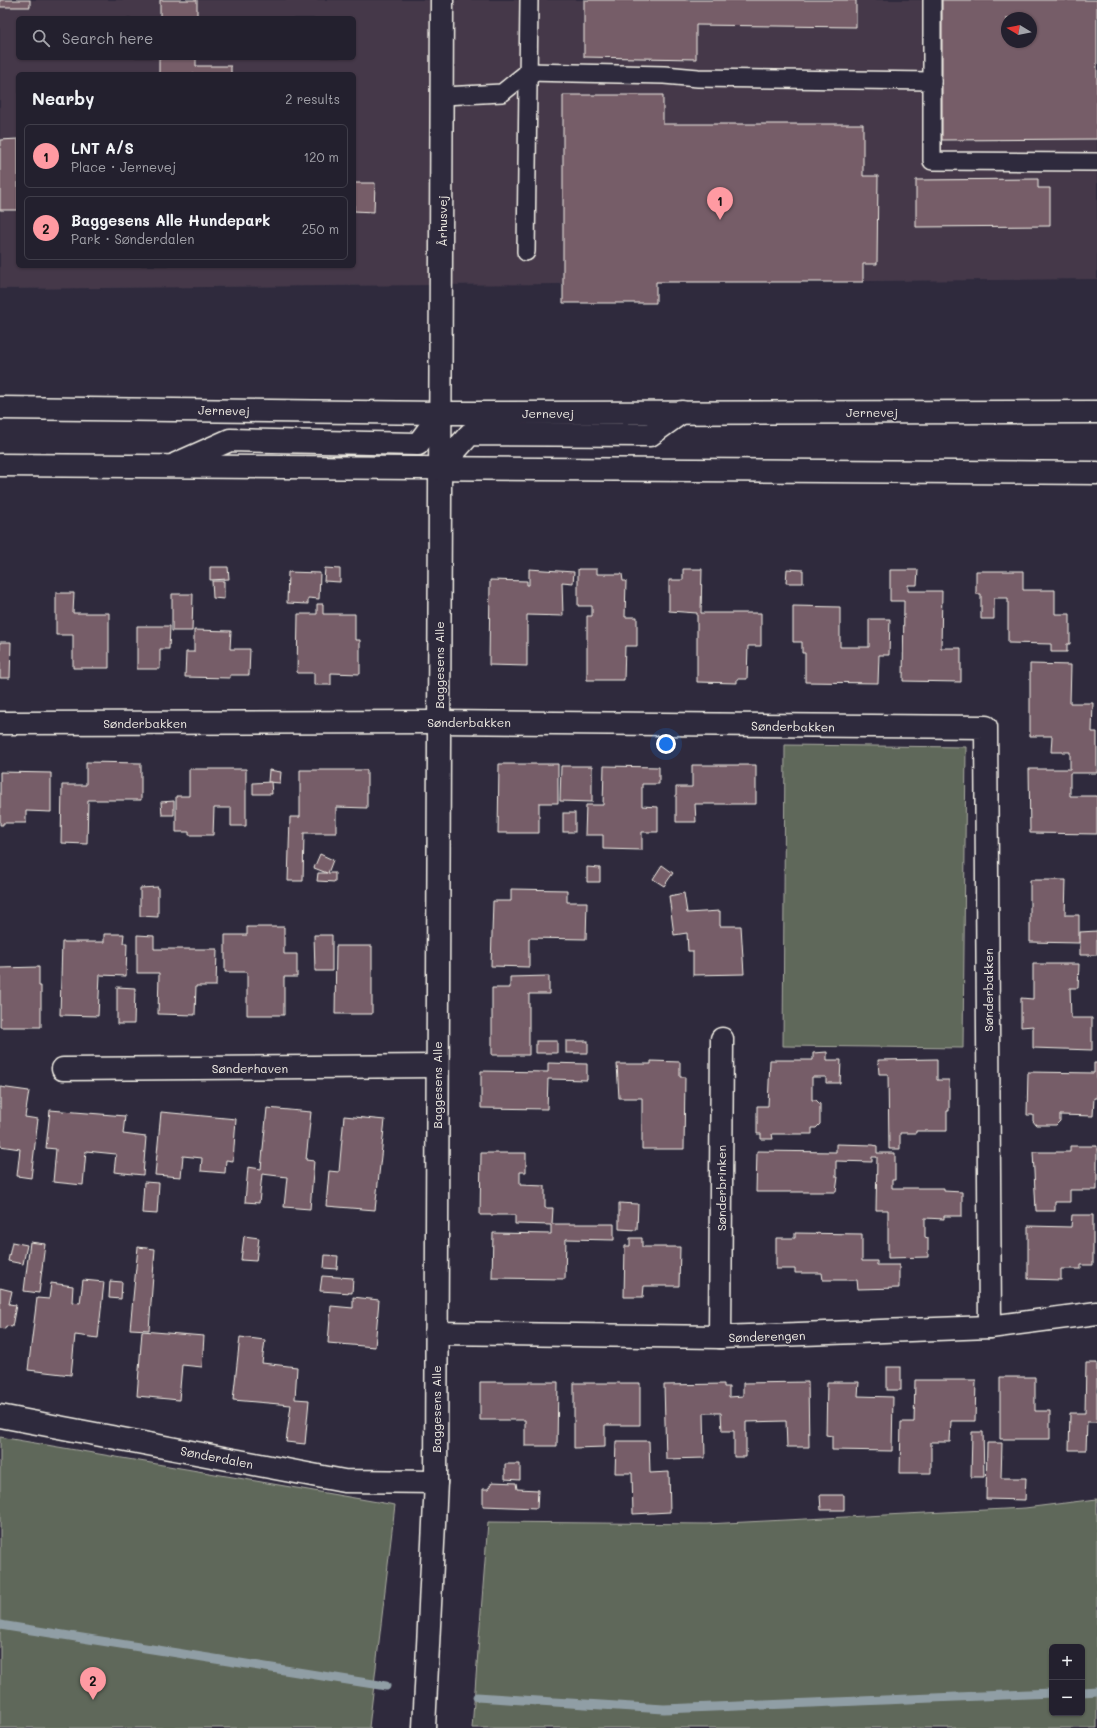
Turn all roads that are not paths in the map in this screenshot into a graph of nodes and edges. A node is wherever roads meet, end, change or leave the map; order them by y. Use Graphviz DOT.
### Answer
graph roads {
  1 [pos="442,0"];
  2 [pos="529,0"];
  3 [pos="932,0"];
  4 [pos="528,72"];
  5 [pos="932,81"];
  6 [pos="443,96"];
  7 [pos="1097,162"];
  8 [pos="526,252"];
  9 [pos="0,408"];
  10 [pos="682,412"];
  11 [pos="1097,412"];
  12 [pos="441,413"];
  13 [pos="440,441"];
  14 [pos="0,465"];
  15 [pos="170,467"];
  16 [pos="439,470"];
  17 [pos="1097,473"];
  18 [pos="439,722"];
  19 [pos="0,723"];
  20 [pos="722,1039"];
  21 [pos="437,1066"];
  22 [pos="63,1069"];
  23 [pos="1097,1313"];
  24 [pos="990,1327"];
  25 [pos="436,1333"];
  26 [pos="720,1337"];
  27 [pos="0,1416"];
  28 [pos="436,1482"];
  29 [pos="424,1728"];
  1 -- 6 [label="street, Århusvej"];
  2 -- 4 [label="lane"];
  3 -- 5 [label="lane"];
  4 -- 5 [label="lane"];
  4 -- 6 [label="lane"];
  4 -- 8 [label="lane"];
  5 -- 7 [label="lane"];
  6 -- 12 [label="street, Århusvej"];
  9 -- 12 [label="street, Jernevej"];
  10 -- 11 [label="street, Jernevej"];
  10 -- 12 [label="street, Jernevej"];
  10 -- 16 [label="street"];
  12 -- 13 [label="street, Århusvej"];
  12 -- 15 [label="street"];
  13 -- 16 [label="street, Baggesens Alle"];
  14 -- 15 [label="street"];
  15 -- 16 [label="street"];
  16 -- 17 [label="street"];
  16 -- 18 [label="street, Baggesens Alle"];
  18 -- 19 [label="street, Sønderbakken"];
  18 -- 21 [label="street, Baggesens Alle"];
  18 -- 24 [label="street, Sønderbakken"];
  20 -- 26 [label="street, Sønderbrinken"];
  21 -- 22 [label="street, Sønderhaven"];
  21 -- 25 [label="street, Baggesens Alle"];
  23 -- 24 [label="street, Sønderengen"];
  24 -- 26 [label="street, Sønderengen"];
  25 -- 26 [label="street, Sønderengen"];
  25 -- 28 [label="street, Baggesens Alle"];
  27 -- 28 [label="street, Sønderdalen"];
  28 -- 29 [label="street, Baggesens Alle"];
}
